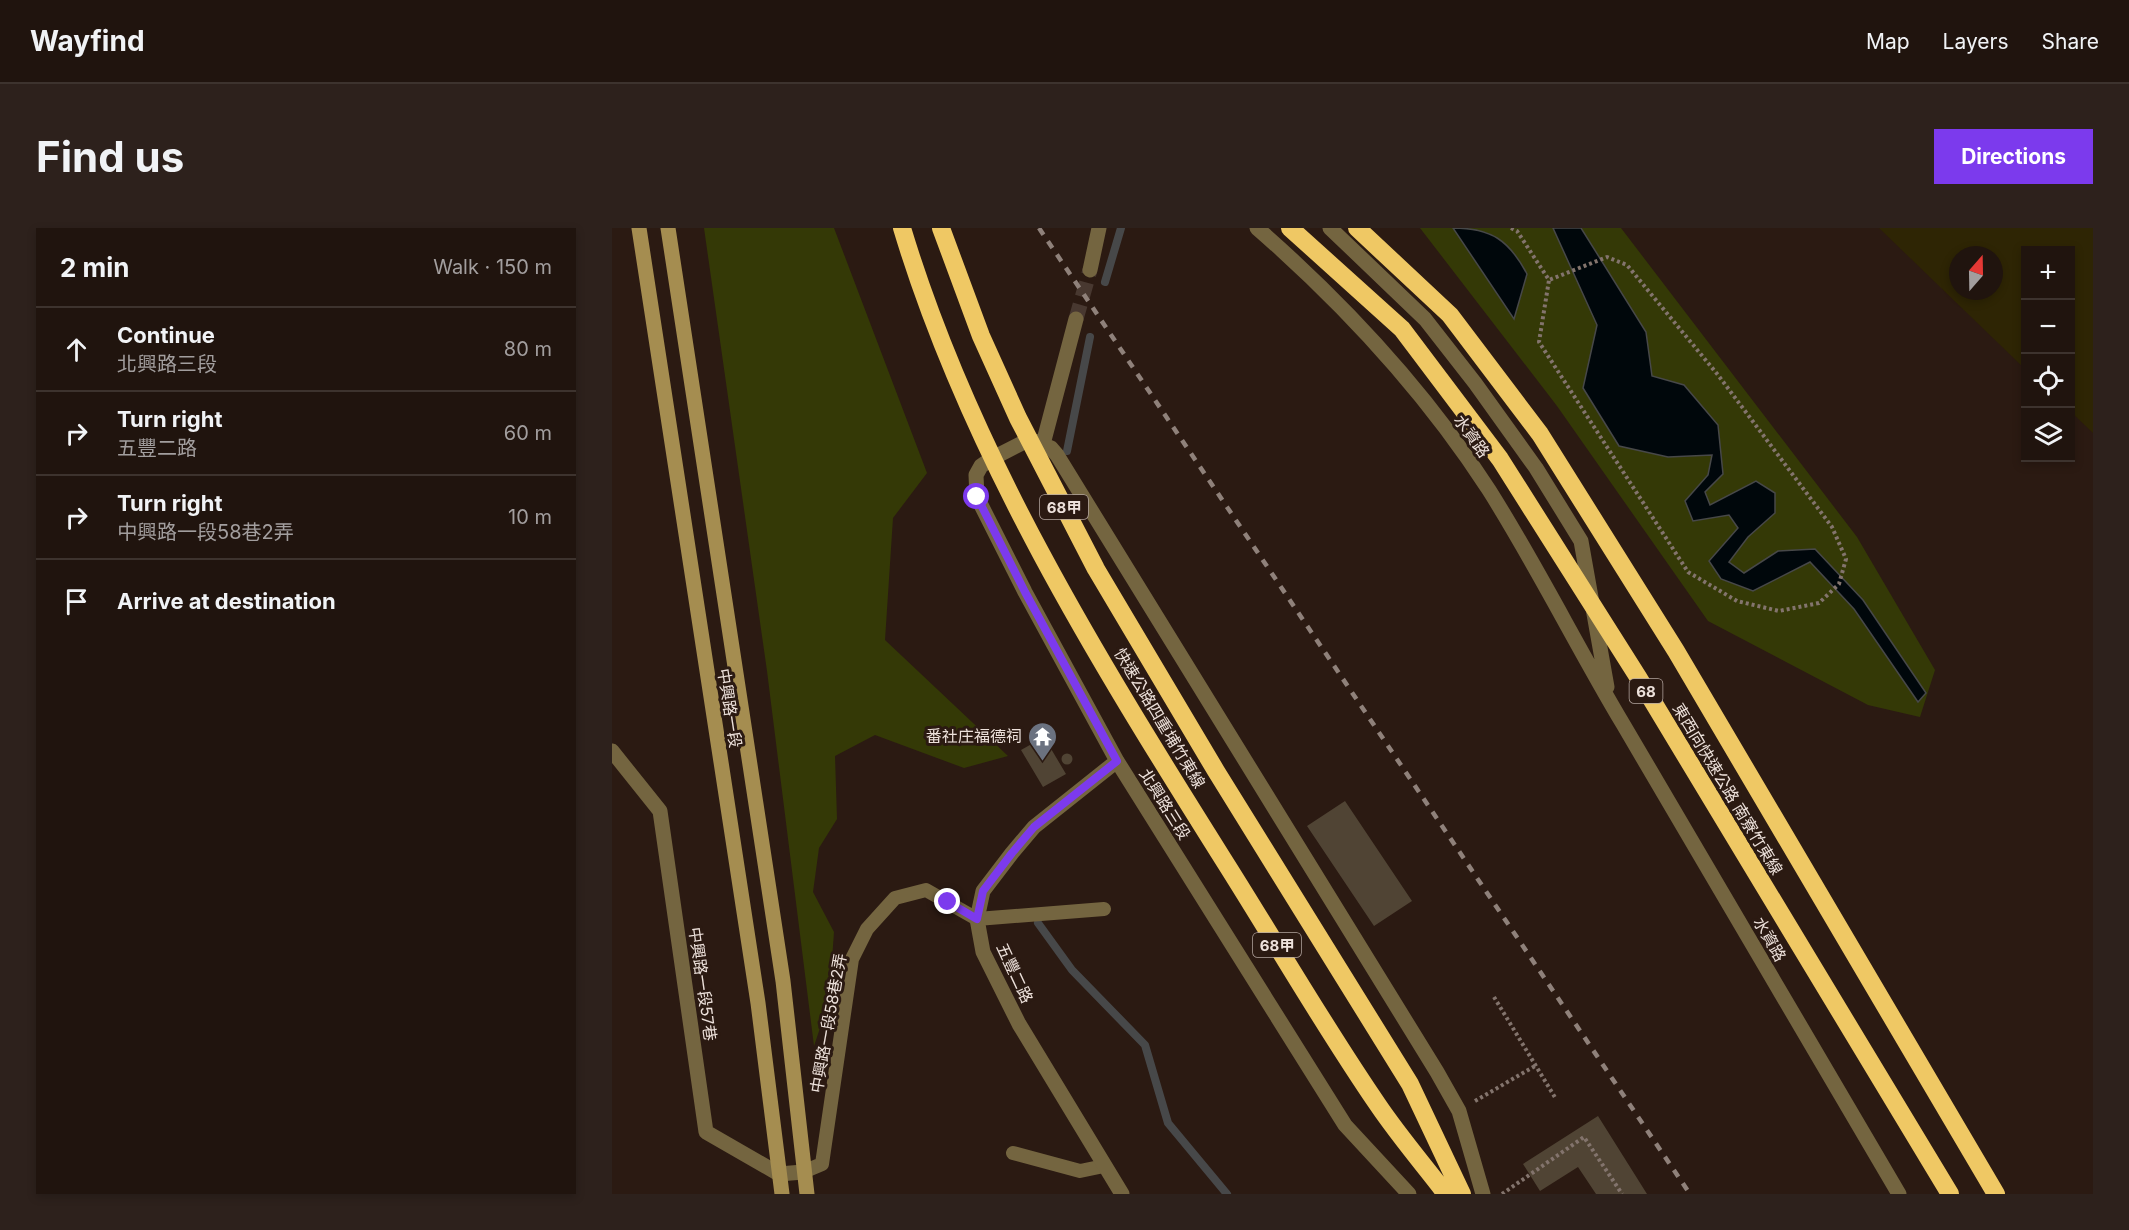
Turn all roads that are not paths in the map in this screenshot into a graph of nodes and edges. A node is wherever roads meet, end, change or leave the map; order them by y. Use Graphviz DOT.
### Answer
graph roads {
  1 [pos="639,228"];
  2 [pos="668,228"];
  3 [pos="902,228"];
  4 [pos="941,228"];
  5 [pos="1099,228"];
  6 [pos="1257,228"];
  7 [pos="1290,228"];
  8 [pos="1330,228"];
  9 [pos="1357,228"];
  10 [pos="1090,270"];
  11 [pos="1076,319"];
  12 [pos="1043,444"];
  13 [pos="1610,702"];
  14 [pos="612,751"];
  15 [pos="1117,761"];
  16 [pos="1104,909"];
  17 [pos="977,919"];
  18 [pos="1013,1153"];
  19 [pos="1104,1166"];
  20 [pos="803,1172"];
  21 [pos="779,1174"];
  22 [pos="782,1194"];
  23 [pos="807,1194"];
  24 [pos="1122,1194"];
  25 [pos="1409,1194"];
  26 [pos="1446,1194"];
  27 [pos="1462,1194"];
  28 [pos="1483,1194"];
  29 [pos="1899,1194"];
  30 [pos="1950,1194"];
  31 [pos="1996,1194"];
  1 -- 21 [label="main road, 中興路一段"];
  2 -- 20 [label="main road, 中興路一段"];
  3 -- 26 [label="highway, 快速公路四重埔竹東線 / 68甲"];
  4 -- 27 [label="highway, 快速公路四重埔竹東線 / 68甲"];
  5 -- 10 [label="street"];
  6 -- 13 [label="street, 水資路"];
  7 -- 30 [label="highway, 東西向快速公路 南寮竹東線 / 68"];
  8 -- 13 [label="street, 水資路"];
  9 -- 31 [label="highway, 東西向快速公路 南寮竹東線"];
  11 -- 12 [label="street"];
  12 -- 15 [label="street, 北興路三段"];
  12 -- 28 [label="street"];
  13 -- 29 [label="street, 水資路"];
  14 -- 21 [label="street, 中興路一段57巷"];
  15 -- 17 [label="street, 五豐二路"];
  15 -- 25 [label="street, 北興路三段"];
  16 -- 17 [label="lane"];
  17 -- 19 [label="street, 五豐二路"];
  17 -- 20 [label="lane, 中興路一段58巷2弄"];
  18 -- 19 [label="lane"];
  19 -- 24 [label="street, 五豐二路"];
  20 -- 21 [label="street"];
  20 -- 23 [label="main road, 中興路一段"];
  21 -- 22 [label="main road, 中興路一段"];
}
